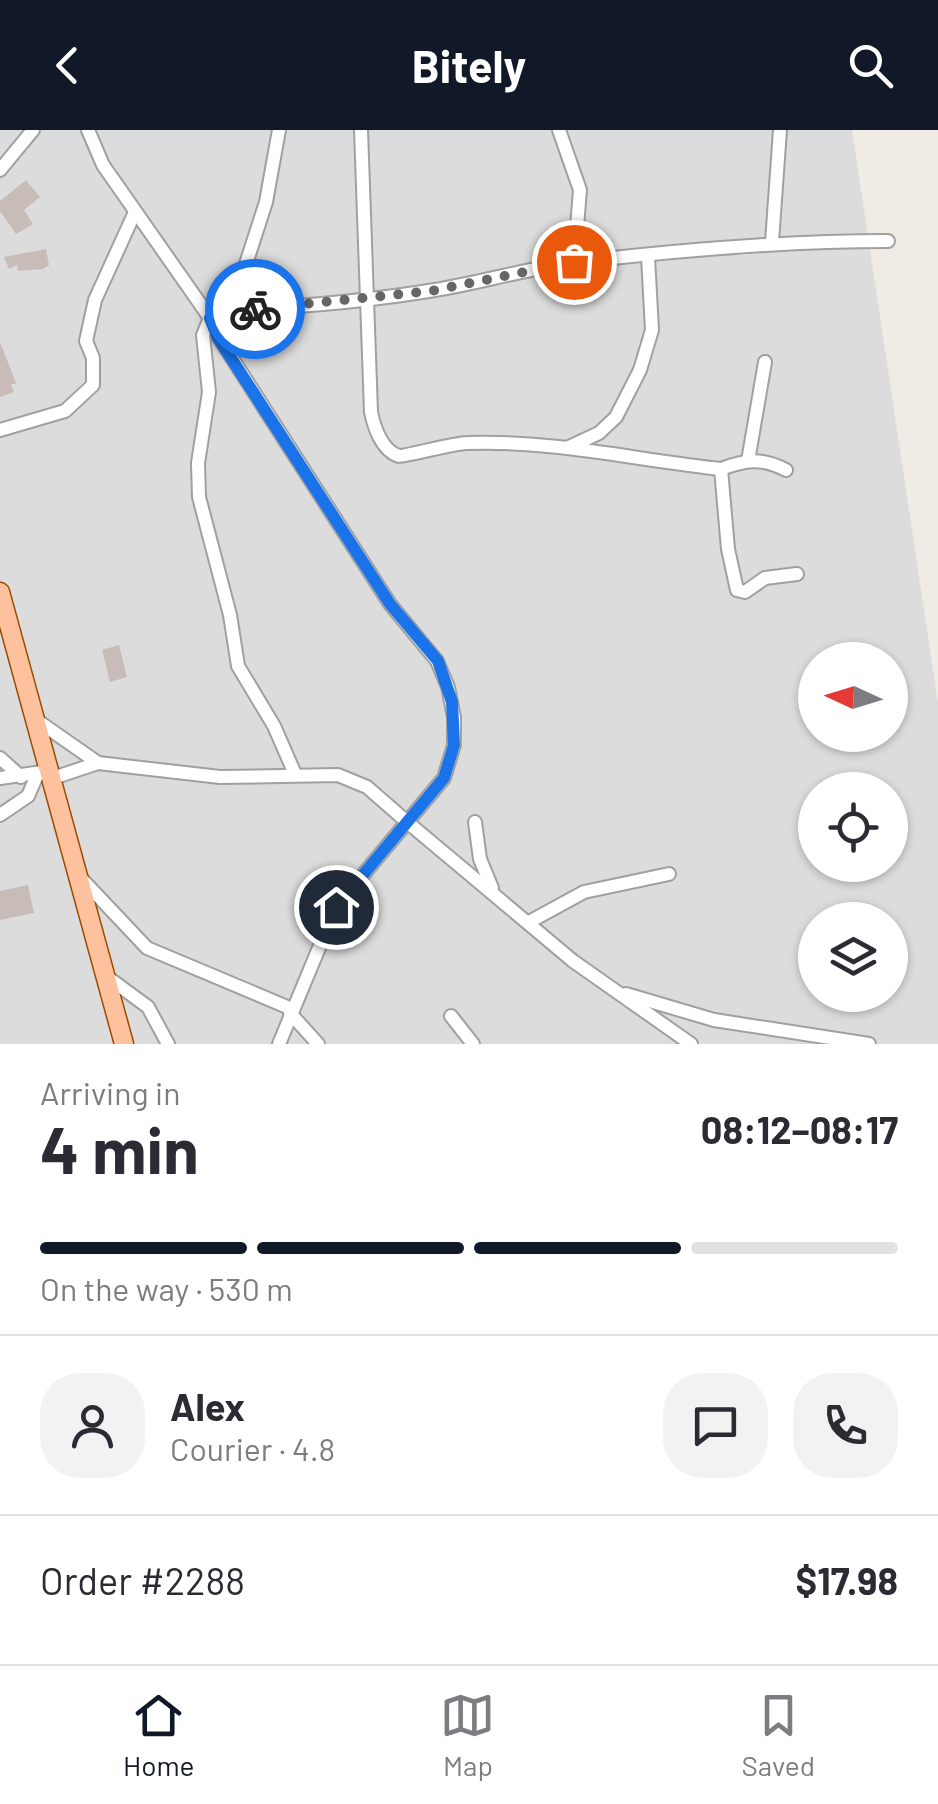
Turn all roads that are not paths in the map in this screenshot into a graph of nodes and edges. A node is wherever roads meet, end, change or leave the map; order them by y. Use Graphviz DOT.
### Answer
graph roads {
  1 [pos="33,130"];
  2 [pos="88,130"];
  3 [pos="280,130"];
  4 [pos="361,130"];
  5 [pos="559,130"];
  6 [pos="780,130"];
  7 [pos="0,170"];
  8 [pos="135,212"];
  9 [pos="888,240"];
  10 [pos="772,242"];
  11 [pos="648,257"];
  12 [pos="574,262"];
  13 [pos="365,299"];
  14 [pos="231,310"];
  15 [pos="210,318"];
  16 [pos="765,362"];
  17 [pos="0,430"];
  18 [pos="565,449"];
  19 [pos="748,461"];
  20 [pos="720,469"];
  21 [pos="786,470"];
  22 [pos="797,574"];
  23 [pos="0,592"];
  24 [pos="35,720"];
  25 [pos="0,758"];
  26 [pos="98,763"];
  27 [pos="45,774"];
  28 [pos="295,774"];
  29 [pos="0,778"];
  30 [pos="20,778"];
  31 [pos="0,815"];
  32 [pos="406,821"];
  33 [pos="475,822"];
  34 [pos="77,874"];
  35 [pos="670,874"];
  36 [pos="495,895"];
  37 [pos="529,922"];
  38 [pos="106,976"];
  39 [pos="623,994"];
  40 [pos="291,1011"];
  41 [pos="450,1016"];
  42 [pos="124,1044"];
  43 [pos="168,1044"];
  44 [pos="279,1044"];
  45 [pos="318,1044"];
  46 [pos="473,1044"];
  47 [pos="691,1044"];
  48 [pos="868,1044"];
  1 -- 7 [label="street"];
  2 -- 8 [label="street"];
  3 -- 14 [label="street"];
  4 -- 13 [label="street"];
  5 -- 12 [label="street"];
  6 -- 10 [label="street"];
  8 -- 15 [label="street"];
  8 -- 17 [label="street"];
  9 -- 10 [label="street"];
  10 -- 11 [label="street"];
  11 -- 12 [label="street"];
  11 -- 18 [label="street"];
  12 -- 13 [label="street"];
  13 -- 14 [label="street"];
  13 -- 18 [label="street"];
  14 -- 15 [label="street"];
  15 -- 28 [label="street"];
  15 -- 32 [label="street"];
  16 -- 19 [label="street"];
  18 -- 20 [label="street"];
  19 -- 20 [label="street"];
  19 -- 21 [label="street"];
  20 -- 22 [label="street"];
  23 -- 24 [label="main road"];
  24 -- 26 [label="street"];
  24 -- 27 [label="main road"];
  25 -- 30 [label="street"];
  26 -- 27 [label="street"];
  26 -- 28 [label="street"];
  27 -- 30 [label="street"];
  27 -- 31 [label="street"];
  27 -- 34 [label="main road"];
  28 -- 32 [label="street"];
  29 -- 30 [label="street"];
  32 -- 36 [label="street"];
  32 -- 40 [label="street"];
  33 -- 36 [label="street"];
  34 -- 38 [label="main road"];
  34 -- 40 [label="street"];
  35 -- 37 [label="street"];
  36 -- 37 [label="street"];
  37 -- 39 [label="street"];
  38 -- 42 [label="main road"];
  38 -- 43 [label="street"];
  39 -- 47 [label="street"];
  39 -- 48 [label="street"];
  40 -- 44 [label="street"];
  40 -- 45 [label="street"];
  41 -- 46 [label="street"];
}
